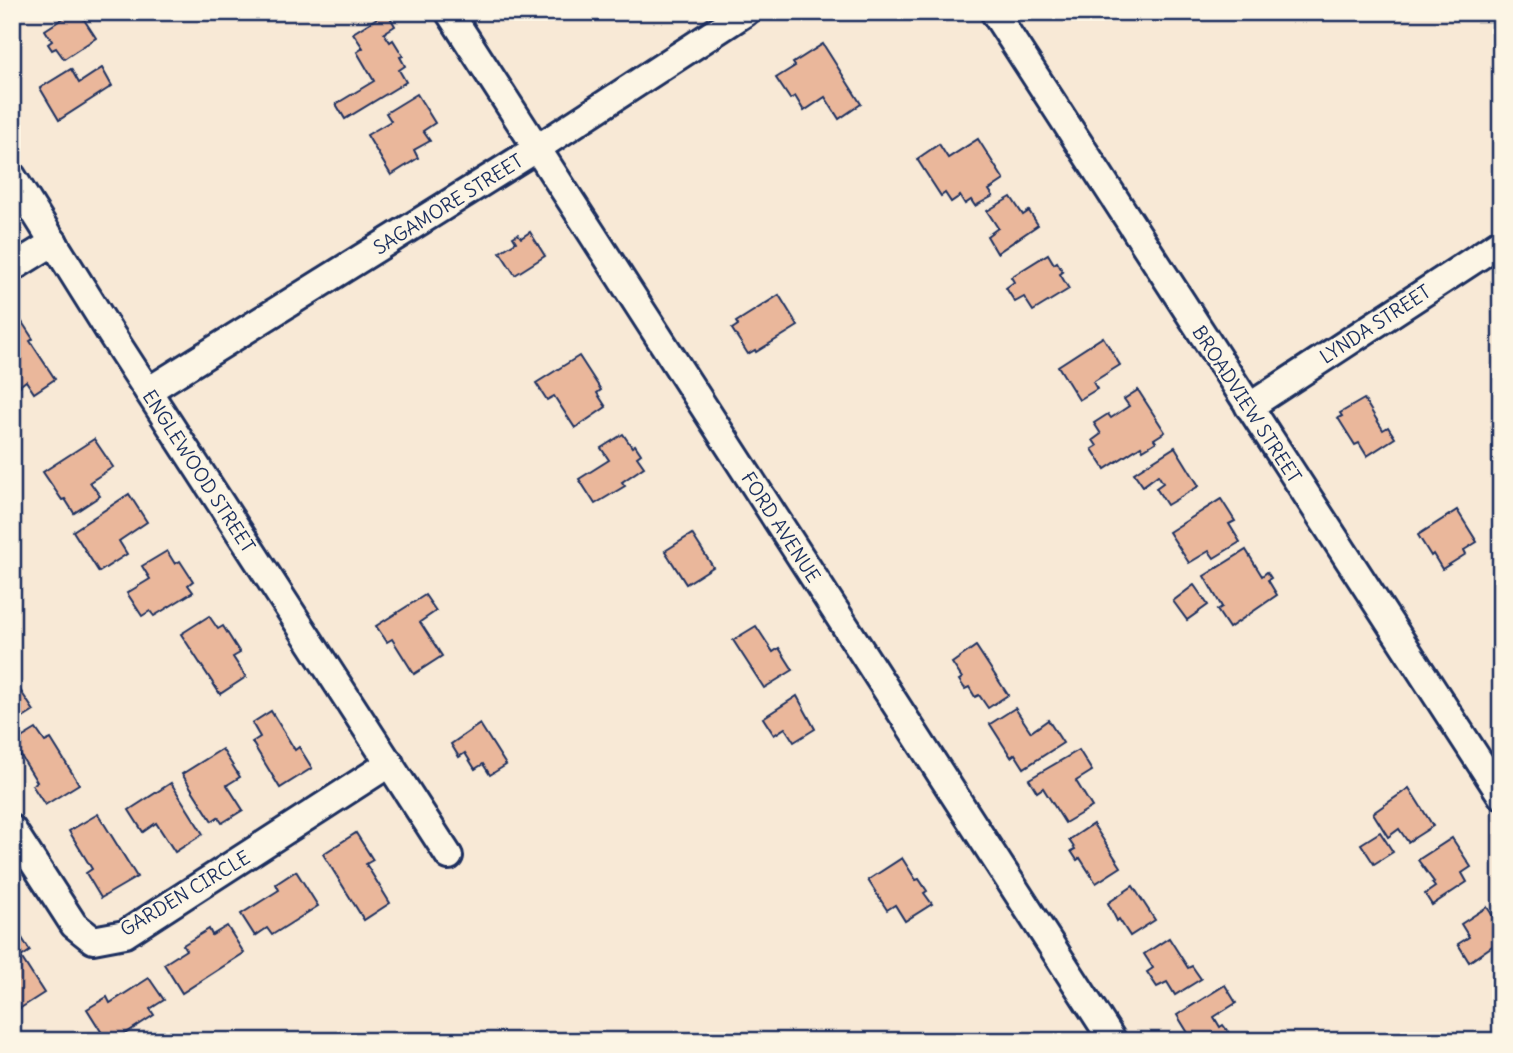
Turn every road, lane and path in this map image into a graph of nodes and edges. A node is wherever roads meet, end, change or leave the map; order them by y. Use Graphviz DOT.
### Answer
graph roads {
  1 [pos="449,12"];
  2 [pos="746,12"];
  3 [pos="994,12"];
  4 [pos="536,149"];
  5 [pos="12,176"];
  6 [pos="54,242"];
  7 [pos="1501,242"];
  8 [pos="12,268"];
  9 [pos="148,391"];
  10 [pos="1249,407"];
  11 [pos="390,763"];
  12 [pos="1493,765"];
  13 [pos="1501,795"];
  14 [pos="12,829"];
  15 [pos="449,856"];
  16 [pos="1113,1041"];
  1 -- 4 [label="street, FORD AVENUE"];
  2 -- 4 [label="street, SAGAMORE STREET"];
  3 -- 10 [label="street, BROADVIEW STREET"];
  4 -- 9 [label="street, SAGAMORE STREET"];
  4 -- 16 [label="street, FORD AVENUE"];
  5 -- 6 [label="street, ENGLEWOOD STREET"];
  6 -- 8 [label="street"];
  6 -- 9 [label="street, ENGLEWOOD STREET"];
  7 -- 10 [label="street, LYNDA STREET"];
  9 -- 11 [label="street, ENGLEWOOD STREET"];
  10 -- 12 [label="street, BROADVIEW STREET"];
  11 -- 14 [label="street, GARDEN CIRCLE"];
  11 -- 15 [label="street, ENGLEWOOD STREET"];
  12 -- 13 [label="street, BROADVIEW STREET"];
}
